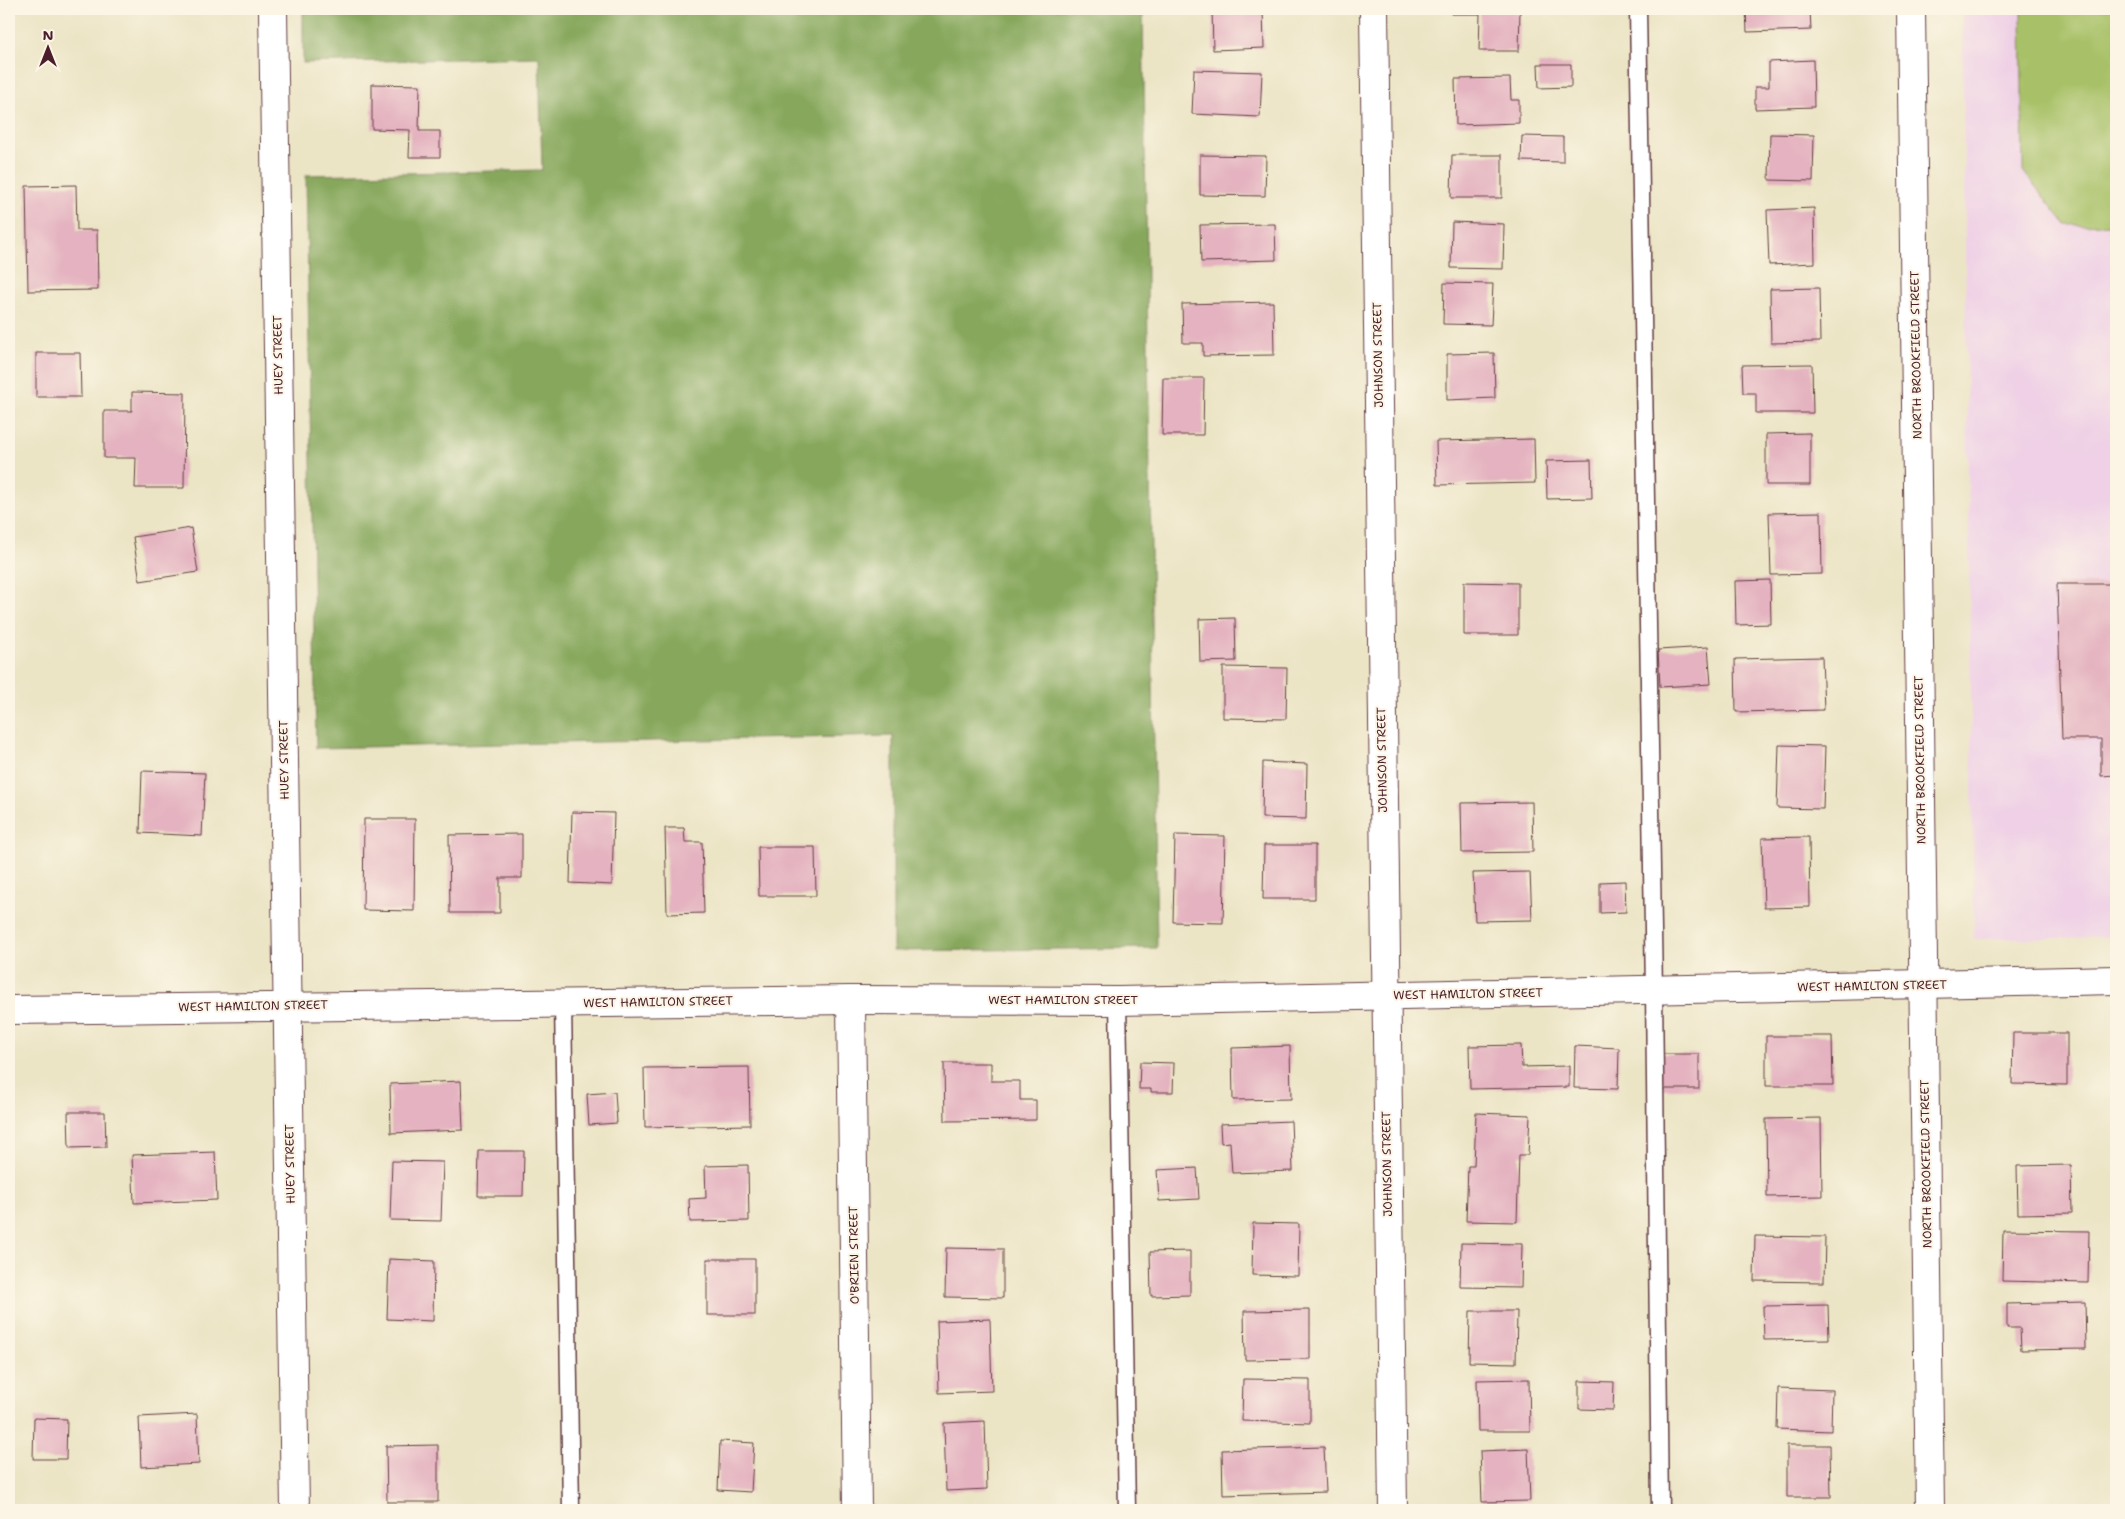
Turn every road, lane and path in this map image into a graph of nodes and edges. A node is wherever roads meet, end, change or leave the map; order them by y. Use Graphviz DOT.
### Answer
graph roads {
  1 [pos="273,9"];
  2 [pos="1374,9"];
  3 [pos="1638,9"];
  4 [pos="1912,9"];
  5 [pos="2116,980"];
  6 [pos="1923,984"];
  7 [pos="1654,991"];
  8 [pos="1385,996"];
  9 [pos="851,1000"];
  10 [pos="1118,1001"];
  11 [pos="563,1003"];
  12 [pos="287,1006"];
  13 [pos="9,1010"];
  14 [pos="295,1510"];
  15 [pos="572,1510"];
  16 [pos="857,1510"];
  17 [pos="1127,1510"];
  18 [pos="1393,1510"];
  19 [pos="1660,1510"];
  20 [pos="1930,1510"];
  1 -- 12 [label="street, HUEY STREET"];
  2 -- 8 [label="street, JOHNSON STREET"];
  3 -- 7 [label="lane"];
  4 -- 6 [label="street, NORTH BROOKFIELD STREET"];
  5 -- 6 [label="street, WEST HAMILTON STREET"];
  6 -- 7 [label="street, WEST HAMILTON STREET"];
  6 -- 20 [label="street, NORTH BROOKFIELD STREET"];
  7 -- 8 [label="street, WEST HAMILTON STREET"];
  7 -- 19 [label="lane"];
  8 -- 10 [label="street, WEST HAMILTON STREET"];
  8 -- 18 [label="street, JOHNSON STREET"];
  9 -- 10 [label="street, WEST HAMILTON STREET"];
  9 -- 11 [label="street, WEST HAMILTON STREET"];
  9 -- 16 [label="street, O'BRIEN STREET"];
  10 -- 17 [label="lane"];
  11 -- 12 [label="street, WEST HAMILTON STREET"];
  11 -- 15 [label="lane"];
  12 -- 13 [label="street, WEST HAMILTON STREET"];
  12 -- 14 [label="street, HUEY STREET"];
}
